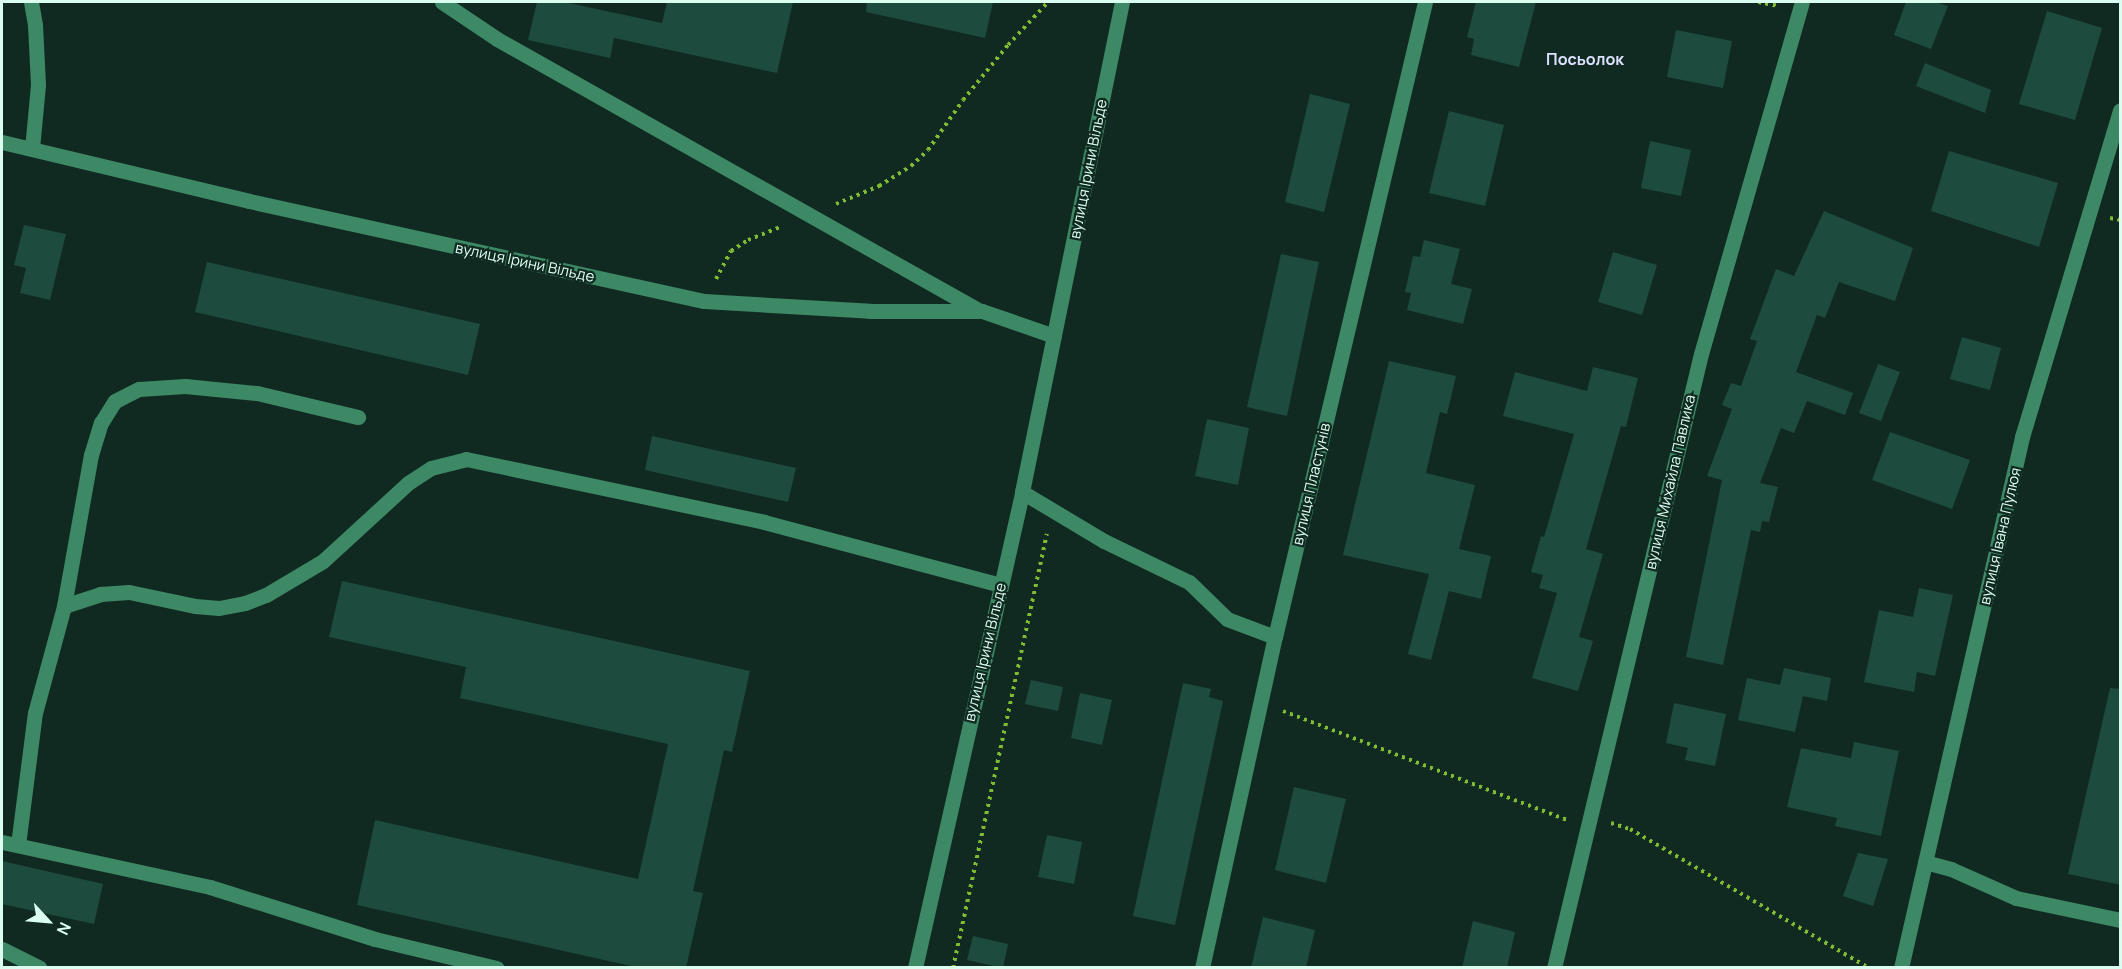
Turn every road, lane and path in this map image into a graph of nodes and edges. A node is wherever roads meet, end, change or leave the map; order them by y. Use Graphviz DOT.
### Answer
graph roads {
  1 [pos="31,2"];
  2 [pos="442,2"];
  3 [pos="1047,2"];
  4 [pos="1122,2"];
  5 [pos="1425,2"];
  6 [pos="1802,2"];
  7 [pos="2121,110"];
  8 [pos="2,142"];
  9 [pos="32,149"];
  10 [pos="810,215"];
  11 [pos="704,301"];
  12 [pos="982,311"];
  13 [pos="1054,336"];
  14 [pos="358,417"];
  15 [pos="1022,492"];
  16 [pos="1052,510"];
  17 [pos="1000,585"];
  18 [pos="64,606"];
  19 [pos="1275,638"];
  20 [pos="1262,703"];
  21 [pos="1589,822"];
  22 [pos="2,842"];
  23 [pos="18,845"];
  24 [pos="1925,862"];
  25 [pos="2121,920"];
  26 [pos="2,949"];
  27 [pos="40,968"];
  28 [pos="497,968"];
  29 [pos="915,968"];
  30 [pos="953,968"];
  31 [pos="1202,968"];
  32 [pos="1554,968"];
  33 [pos="1869,968"];
  34 [pos="1901,968"];
  1 -- 9 [label="street"];
  2 -- 10 [label="street"];
  3 -- 10 [label="path"];
  4 -- 13 [label="street, вулиця Ірини Вільде"];
  5 -- 19 [label="street, вулиця Пластунів"];
  6 -- 21 [label="street, вулиця Михайла Павлика"];
  7 -- 24 [label="street, вулиця Івана Пулюя"];
  8 -- 9 [label="street, вулиця Ірини Вільде"];
  9 -- 11 [label="street, вулиця Ірини Вільде"];
  10 -- 11 [label="path"];
  10 -- 12 [label="street"];
  11 -- 12 [label="street, вулиця Ірини Вільде"];
  12 -- 13 [label="street, вулиця Ірини Вільде"];
  13 -- 15 [label="street, вулиця Ірини Вільде"];
  14 -- 18 [label="street"];
  15 -- 16 [label="street"];
  15 -- 17 [label="street, вулиця Ірини Вільде"];
  16 -- 19 [label="street"];
  16 -- 30 [label="path"];
  17 -- 18 [label="street"];
  17 -- 29 [label="street, вулиця Ірини Вільде"];
  18 -- 23 [label="street"];
  19 -- 20 [label="street, вулиця Пластунів"];
  20 -- 21 [label="path"];
  20 -- 31 [label="street, вулиця Пластунів"];
  21 -- 32 [label="street, вулиця Михайла Павлика"];
  21 -- 33 [label="path"];
  22 -- 23 [label="street"];
  23 -- 28 [label="street"];
  24 -- 25 [label="street"];
  24 -- 34 [label="street, вулиця Івана Пулюя"];
  26 -- 27 [label="street"];
}
